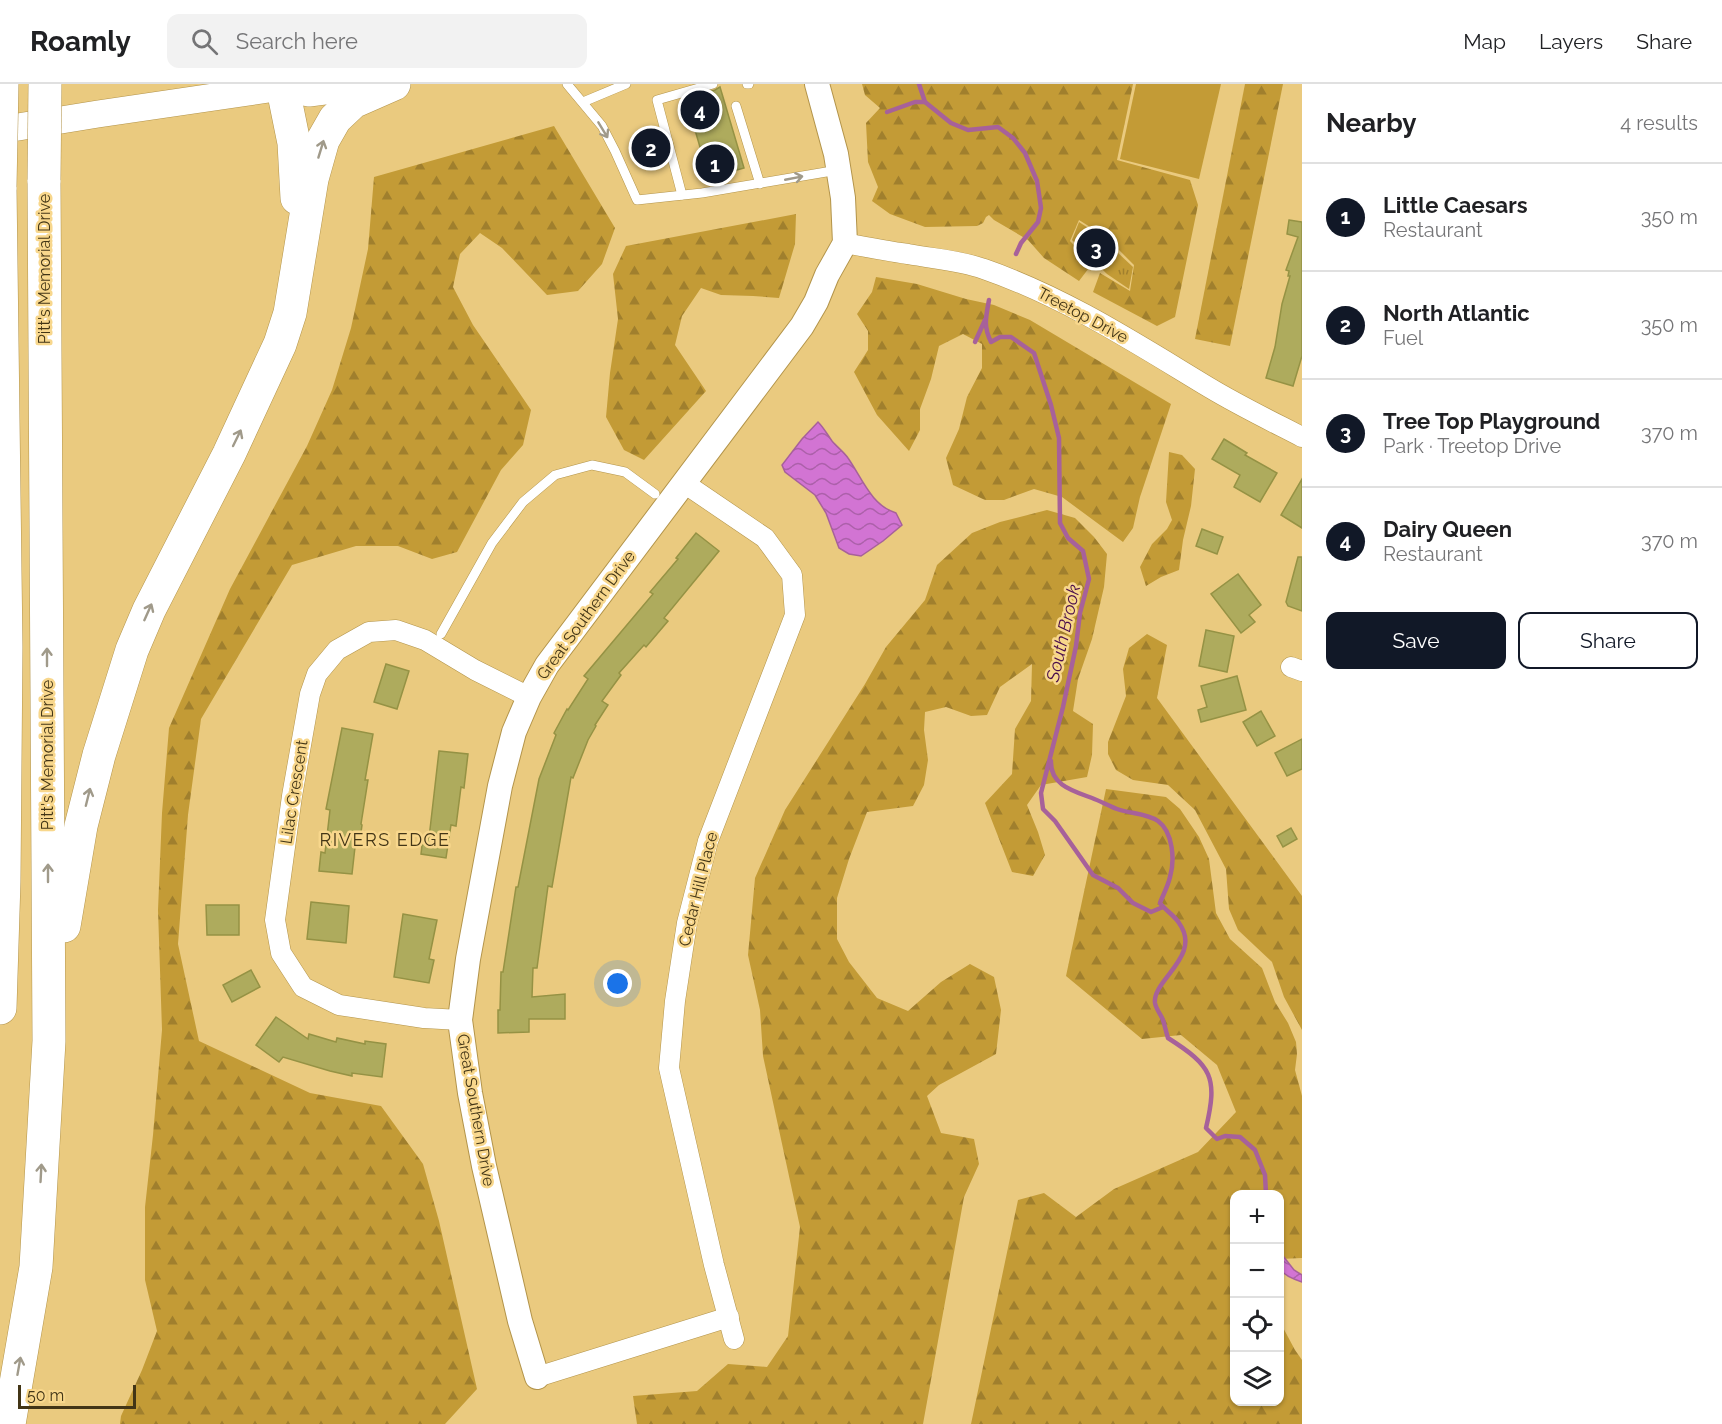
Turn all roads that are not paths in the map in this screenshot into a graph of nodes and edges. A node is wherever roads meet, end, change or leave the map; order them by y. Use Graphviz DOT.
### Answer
graph roads {
  1 [pos="2,84"];
  2 [pos="45,84"];
  3 [pos="380,84"];
  4 [pos="394,84"];
  5 [pos="567,84"];
  6 [pos="626,84"];
  7 [pos="714,84"];
  8 [pos="818,84"];
  9 [pos="284,85"];
  10 [pos="583,102"];
  11 [pos="736,106"];
  12 [pos="0,130"];
  13 [pos="838,169"];
  14 [pos="760,184"];
  15 [pos="0,187"];
  16 [pos="682,195"];
  17 [pos="845,243"];
  18 [pos="298,268"];
  19 [pos="1301,434"];
  20 [pos="684,483"];
  21 [pos="655,494"];
  22 [pos="441,634"];
  23 [pos="529,698"];
  24 [pos="0,1008"];
  25 [pos="460,1020"];
  26 [pos="49,1041"];
  27 [pos="729,1317"];
  28 [pos="734,1339"];
  29 [pos="537,1377"];
  30 [pos="9,1424"];
  1 -- 15 [label="highway, bridge"];
  26 -- 2 [label="highway, Pitt's Memorial Drive, one-way, bridge"];
  3 -- 9 [label="main road"];
  18 -- 4 [label="highway, one-way"];
  5 -- 10 [label="lane"];
  6 -- 10 [label="lane"];
  7 -- 16 [label="lane"];
  8 -- 13 [label="street"];
  9 -- 12 [label="main road"];
  9 -- 18 [label="highway"];
  10 -- 16 [label="lane, one-way"];
  11 -- 14 [label="lane"];
  14 -- 13 [label="lane, one-way"];
  13 -- 17 [label="street"];
  14 -- 16 [label="lane"];
  15 -- 24 [label="highway"];
  17 -- 19 [label="street, Treetop Drive"];
  17 -- 20 [label="street, Great Southern Drive"];
  26 -- 18 [label="highway, one-way"];
  20 -- 23 [label="street, Great Southern Drive"];
  20 -- 27 [label="street, Cedar Hill Place"];
  21 -- 22 [label="lane"];
  23 -- 25 [label="street, Great Southern Drive"];
  23 -- 25 [label="street, Lilac Crescent"];
  25 -- 29 [label="street, Great Southern Drive"];
  30 -- 26 [label="highway, Pitt's Memorial Drive, one-way"];
  27 -- 28 [label="street, Cedar Hill Place"];
  27 -- 29 [label="street"];
}
